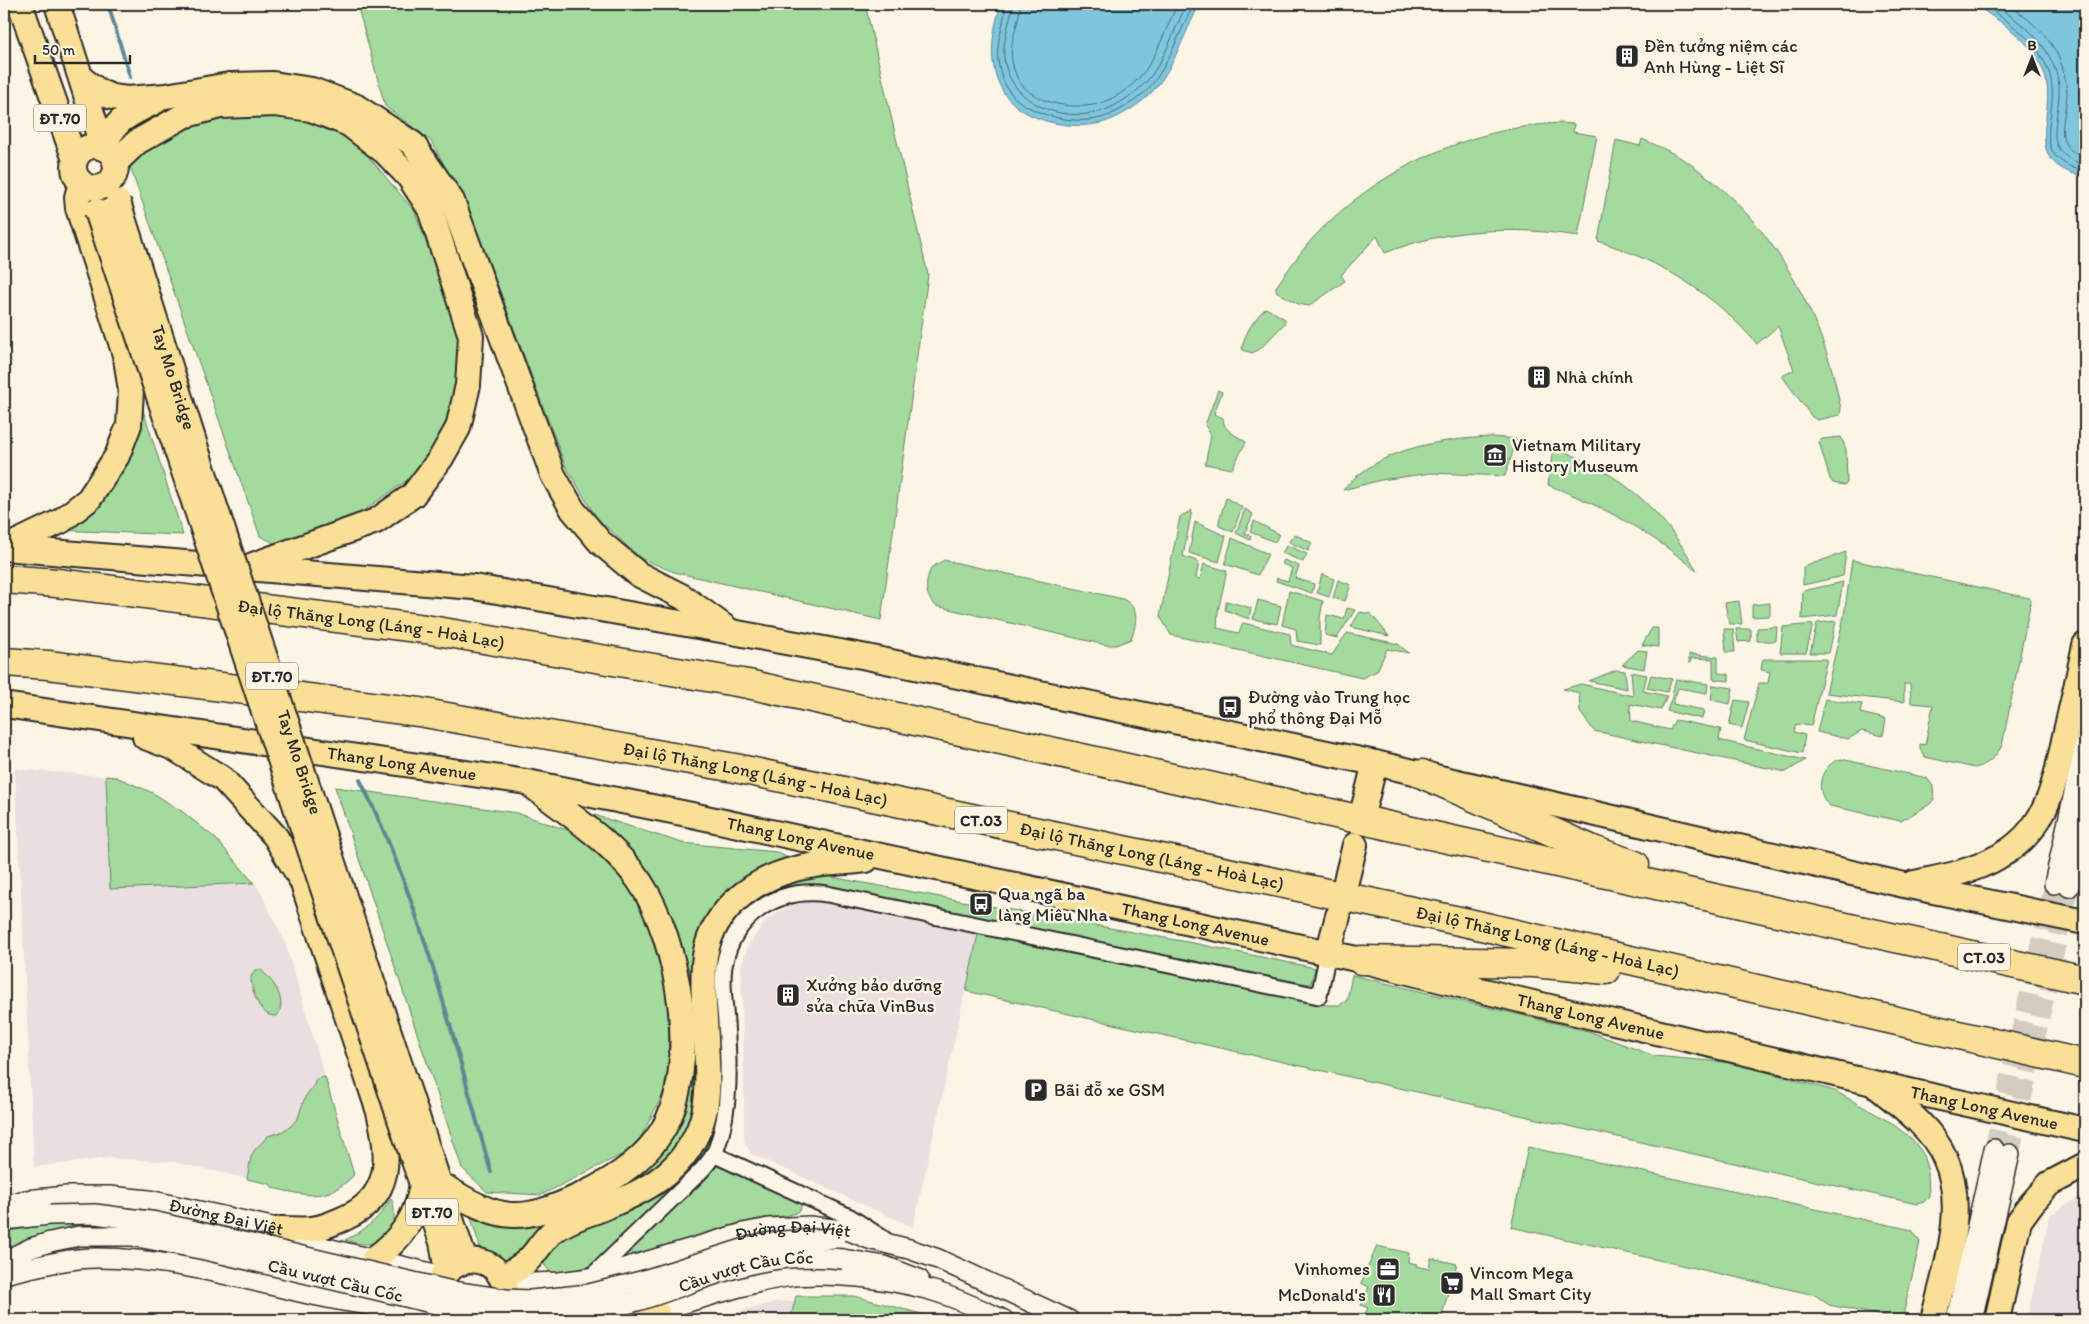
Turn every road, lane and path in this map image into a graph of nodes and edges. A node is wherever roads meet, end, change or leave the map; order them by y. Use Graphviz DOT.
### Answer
graph roads {
  1 [pos="20,4"];
  2 [pos="57,4"];
  3 [pos="82,79"];
  4 [pos="166,96"];
  5 [pos="98,179"];
  6 [pos="4,548"];
  7 [pos="246,567"];
  8 [pos="4,579"];
  9 [pos="732,632"];
  10 [pos="2085,645"];
  11 [pos="4,662"];
  12 [pos="4,705"];
  13 [pos="102,720"];
  14 [pos="2085,744"];
  15 [pos="1375,763"];
  16 [pos="1422,774"];
  17 [pos="527,782"];
  18 [pos="2085,813"];
  19 [pos="1362,815"];
  20 [pos="1355,846"];
  21 [pos="883,858"];
  22 [pos="1346,882"];
  23 [pos="1904,885"];
  24 [pos="1338,916"];
  25 [pos="2085,922"];
  26 [pos="1882,934"];
  27 [pos="1328,953"];
  28 [pos="1361,960"];
  29 [pos="2085,980"];
  30 [pos="1949,1033"];
  31 [pos="2083,1064"];
  32 [pos="1873,1083"];
  33 [pos="2085,1130"];
  34 [pos="713,1154"];
  35 [pos="2085,1166"];
  36 [pos="431,1184"];
  37 [pos="4,1205"];
  38 [pos="4,1220"];
  39 [pos="281,1229"];
  40 [pos="868,1239"];
  41 [pos="894,1245"];
  42 [pos="374,1259"];
  43 [pos="4,1261"];
  44 [pos="452,1269"];
  45 [pos="4,1274"];
  46 [pos="590,1278"];
  47 [pos="503,1280"];
  48 [pos="958,1300"];
  49 [pos="647,1316"];
  50 [pos="445,1317"];
  51 [pos="496,1320"];
  52 [pos="620,1320"];
  53 [pos="1004,1320"];
  54 [pos="1070,1320"];
  55 [pos="1933,1320"];
  56 [pos="1956,1320"];
  57 [pos="1972,1320"];
  58 [pos="1997,1320"];
  1 -- 5 [label="main road, ĐT.70"];
  2 -- 3 [label="main road, ĐT.70"];
  3 -- 4 [label="main road"];
  3 -- 5 [label="main road, ĐT.70"];
  4 -- 5 [label="main road"];
  4 -- 9 [label="main road"];
  5 -- 6 [label="main road"];
  5 -- 7 [label="main road"];
  5 -- 36 [label="main road, Tay Mo Bridge / ĐT.70, bridge"];
  6 -- 7 [label="main road"];
  7 -- 9 [label="main road"];
  8 -- 26 [label="highway, Đại lộ Thăng Long (Láng - Hoà Lạc) / CT.03"];
  9 -- 15 [label="main road"];
  10 -- 23 [label="main road"];
  11 -- 30 [label="highway, Đại lộ Thăng Long (Láng - Hoà Lạc) / CT.03"];
  12 -- 13 [label="main road, Thang Long Avenue"];
  13 -- 17 [label="main road, Thang Long Avenue"];
  13 -- 39 [label="main road"];
  14 -- 18 [label="street"];
  15 -- 16 [label="main road"];
  15 -- 19 [label="main road"];
  16 -- 23 [label="main road"];
  16 -- 26 [label="highway"];
  17 -- 21 [label="main road, Thang Long Avenue"];
  17 -- 36 [label="main road"];
  20 -- 22 [label="main road"];
  21 -- 27 [label="main road, Thang Long Avenue"];
  21 -- 47 [label="main road"];
  23 -- 25 [label="main road"];
  24 -- 27 [label="main road"];
  26 -- 29 [label="highway, Đại lộ Thăng Long (Láng - Hoà Lạc) / CT.03"];
  27 -- 28 [label="main road, Thang Long Avenue"];
  27 -- 34 [label="street"];
  28 -- 30 [label="highway"];
  28 -- 32 [label="main road, Thang Long Avenue"];
  30 -- 31 [label="highway, Đại lộ Thăng Long (Láng - Hoà Lạc) / CT.03"];
  32 -- 33 [label="main road, Thang Long Avenue"];
  32 -- 55 [label="main road"];
  34 -- 41 [label="street"];
  34 -- 46 [label="street"];
  35 -- 58 [label="main road"];
  36 -- 42 [label="main road"];
  36 -- 44 [label="main road, ĐT.70"];
  37 -- 39 [label="street, Đường Đại Việt"];
  38 -- 40 [label="street, Cầu vượt Cầu Cốc, bridge"];
  39 -- 42 [label="street, Đường Đại Việt"];
  40 -- 41 [label="street, Đường Đại Việt"];
  40 -- 46 [label="street, Đường Đại Việt"];
  41 -- 54 [label="street, Đường Đại Việt"];
  42 -- 44 [label="street, Đường Đại Việt"];
  43 -- 48 [label="street, Cầu vượt Cầu Cốc, bridge"];
  44 -- 47 [label="main road"];
  44 -- 50 [label="main road"];
  45 -- 50 [label="street"];
  46 -- 47 [label="street, Đường Đại Việt"];
  47 -- 51 [label="main road"];
  48 -- 49 [label="street"];
  48 -- 53 [label="street"];
  49 -- 52 [label="street"];
  56 -- 57 [label="street"];
}
